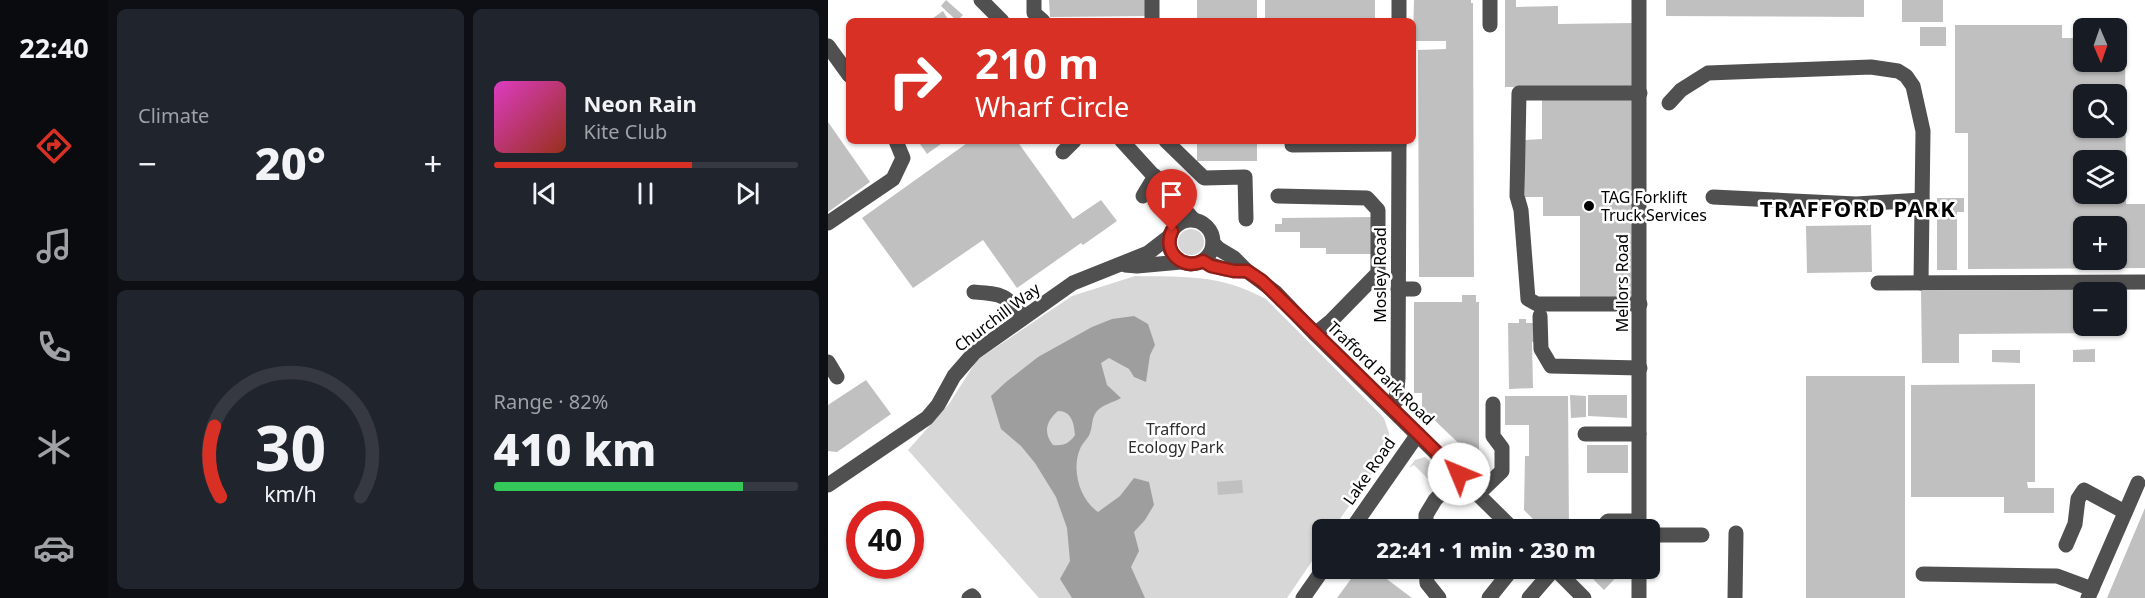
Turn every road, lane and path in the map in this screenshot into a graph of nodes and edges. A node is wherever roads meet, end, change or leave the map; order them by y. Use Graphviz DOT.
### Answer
graph roads {
  1 [pos="981,0"];
  2 [pos="1034,0"];
  3 [pos="1152,0"];
  4 [pos="1399,0"];
  5 [pos="1490,0"];
  6 [pos="1639,0"];
  7 [pos="999,18"];
  8 [pos="1040,18"];
  9 [pos="1152,18"];
  10 [pos="1399,18"];
  11 [pos="1490,25"];
  12 [pos="828,46"];
  13 [pos="846,71"];
  14 [pos="1640,93"];
  15 [pos="1669,103"];
  16 [pos="897,144"];
  17 [pos="1125,144"];
  18 [pos="1169,144"];
  19 [pos="1346,144"];
  20 [pos="1399,144"];
  21 [pos="1292,145"];
  22 [pos="1155,176"];
  23 [pos="1143,196"];
  24 [pos="1172,196"];
  25 [pos="1278,196"];
  26 [pos="1713,197"];
  27 [pos="1922,200"];
  28 [pos="1246,219"];
  29 [pos="1194,220"];
  30 [pos="828,224"];
  31 [pos="1172,232"];
  32 [pos="1213,243"];
  33 [pos="1203,261"];
  34 [pos="1181,262"];
  35 [pos="1122,265"];
  36 [pos="1247,271"];
  37 [pos="2145,282"];
  38 [pos="1878,283"];
  39 [pos="1921,283"];
  40 [pos="1398,289"];
  41 [pos="1414,289"];
  42 [pos="974,292"];
  43 [pos="1640,304"];
  44 [pos="1540,316"];
  45 [pos="1023,318"];
  46 [pos="1315,334"];
  47 [pos="828,362"];
  48 [pos="1640,368"];
  49 [pos="837,377"];
  50 [pos="1493,404"];
  51 [pos="1391,407"];
  52 [pos="1418,434"];
  53 [pos="1585,434"];
  54 [pos="1639,434"];
  55 [pos="1459,474"];
  56 [pos="2138,483"];
  57 [pos="828,485"];
  58 [pos="1478,494"];
  59 [pos="2125,512"];
  60 [pos="1359,519"];
  61 [pos="1426,519"];
  62 [pos="1503,519"];
  63 [pos="1639,519"];
  64 [pos="1736,533"];
  65 [pos="1660,535"];
  66 [pos="1702,535"];
  67 [pos="2066,545"];
  68 [pos="1923,574"];
  69 [pos="1316,579"];
  70 [pos="1426,579"];
  71 [pos="1504,579"];
  72 [pos="1545,579"];
  73 [pos="1564,579"];
  74 [pos="1639,579"];
  75 [pos="2090,594"];
  76 [pos="969,598"];
  77 [pos="974,598"];
  78 [pos="1303,598"];
  79 [pos="1439,598"];
  80 [pos="1489,598"];
  81 [pos="1529,598"];
  82 [pos="1584,598"];
  83 [pos="1639,598"];
  84 [pos="1736,598"];
  1 -- 7 [label="street"];
  2 -- 8 [label="street"];
  3 -- 9 [label="street"];
  4 -- 10 [label="street"];
  5 -- 11 [label="street"];
  6 -- 14 [label="street, Mellors Road"];
  12 -- 13 [label="street"];
  14 -- 43 [label="street, Mellors Road"];
  14 -- 43 [label="street"];
  15 -- 27 [label="street"];
  16 -- 30 [label="street"];
  17 -- 22 [label="street"];
  18 -- 28 [label="street"];
  19 -- 21 [label="street"];
  20 -- 40 [label="street, Mosley Road"];
  22 -- 23 [label="street"];
  22 -- 24 [label="street"];
  24 -- 29 [label="street"];
  24 -- 31 [label="street"];
  25 -- 46 [label="street"];
  26 -- 27 [label="street"];
  27 -- 39 [label="street"];
  29 -- 31 [label="street"];
  29 -- 32 [label="street"];
  31 -- 34 [label="street"];
  31 -- 35 [label="street, Churchill Way"];
  32 -- 33 [label="street"];
  32 -- 36 [label="street, Trafford Park Road"];
  33 -- 34 [label="street"];
  33 -- 36 [label="street, Trafford Park Road"];
  34 -- 35 [label="street, Churchill Way"];
  35 -- 45 [label="street, Churchill Way"];
  36 -- 46 [label="street, Trafford Park Road"];
  37 -- 39 [label="street"];
  38 -- 39 [label="street"];
  40 -- 41 [label="street"];
  40 -- 51 [label="street, Mosley Road"];
  42 -- 45 [label="street"];
  43 -- 48 [label="street, Mellors Road"];
  44 -- 48 [label="street"];
  45 -- 57 [label="street, Churchill Way"];
  46 -- 51 [label="street, Trafford Park Road"];
  47 -- 49 [label="street"];
  48 -- 54 [label="street, Mellors Road"];
  50 -- 58 [label="street"];
  51 -- 52 [label="street, Trafford Park Road"];
  52 -- 55 [label="street, Trafford Park Road"];
  52 -- 60 [label="street, Lake Road"];
  53 -- 54 [label="street"];
  54 -- 63 [label="street, Mellors Road"];
  55 -- 58 [label="street, Trafford Park Road"];
  55 -- 61 [label="street"];
  56 -- 59 [label="street"];
  58 -- 62 [label="street, Trafford Park Road"];
  59 -- 67 [label="street"];
  59 -- 75 [label="street"];
  64 -- 84 [label="street"];
  65 -- 66 [label="street"];
  68 -- 75 [label="street"];
  69 -- 78 [label="street"];
  70 -- 79 [label="street"];
  71 -- 80 [label="street"];
  72 -- 81 [label="street"];
  73 -- 82 [label="street"];
  74 -- 83 [label="street"];
  76 -- 77 [label="street"];
}
